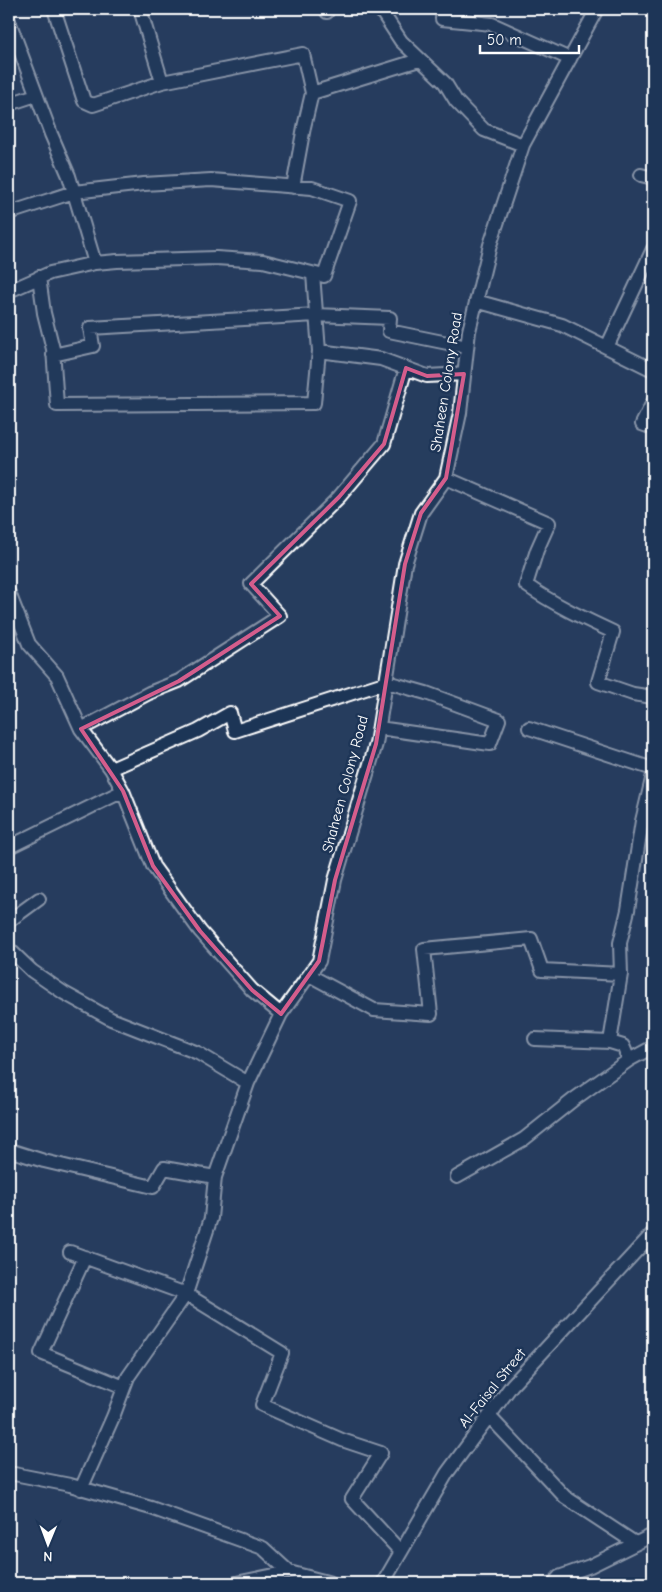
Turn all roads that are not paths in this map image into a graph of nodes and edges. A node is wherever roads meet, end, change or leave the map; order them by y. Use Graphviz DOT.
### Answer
graph roads {
  1 [pos="54,9"];
  2 [pos="140,9"];
  3 [pos="380,9"];
  4 [pos="442,9"];
  5 [pos="597,9"];
  6 [pos="9,21"];
  7 [pos="13,45"];
  8 [pos="570,59"];
  9 [pos="419,60"];
  10 [pos="162,82"];
  11 [pos="312,93"];
  12 [pos="36,95"];
  13 [pos="9,104"];
  14 [pos="523,145"];
  15 [pos="293,187"];
  16 [pos="74,192"];
  17 [pos="9,212"];
  18 [pos="653,249"];
  19 [pos="95,263"];
  20 [pos="313,274"];
  21 [pos="39,278"];
  22 [pos="9,291"];
  23 [pos="476,301"];
  24 [pos="316,315"];
  25 [pos="467,347"];
  26 [pos="606,347"];
  27 [pos="318,351"];
  28 [pos="54,355"];
  29 [pos="406,368"];
  30 [pos="653,370"];
  31 [pos="464,374"];
  32 [pos="653,402"];
  33 [pos="653,428"];
  34 [pos="446,478"];
  35 [pos="9,593"];
  36 [pos="387,682"];
  37 [pos="653,697"];
  38 [pos="378,728"];
  39 [pos="529,728"];
  40 [pos="81,729"];
  41 [pos="111,768"];
  42 [pos="653,769"];
  43 [pos="653,775"];
  44 [pos="123,791"];
  45 [pos="9,847"];
  46 [pos="39,899"];
  47 [pos="9,921"];
  48 [pos="9,949"];
  49 [pos="621,974"];
  50 [pos="309,975"];
  51 [pos="281,1014"];
  52 [pos="535,1039"];
  53 [pos="610,1042"];
  54 [pos="653,1047"];
  55 [pos="629,1060"];
  56 [pos="248,1083"];
  57 [pos="9,1150"];
  58 [pos="215,1177"];
  59 [pos="457,1178"];
  60 [pos="653,1233"];
  61 [pos="70,1252"];
  62 [pos="85,1258"];
  63 [pos="186,1294"];
  64 [pos="124,1387"];
  65 [pos="489,1416"];
  66 [pos="9,1473"];
  67 [pos="81,1489"];
  68 [pos="653,1535"];
  69 [pos="635,1543"];
  70 [pos="400,1552"];
  71 [pos="289,1572"];
  72 [pos="236,1583"];
  73 [pos="331,1583"];
  74 [pos="383,1583"];
  75 [pos="554,1583"];
  1 -- 10 [label="street"];
  2 -- 10 [label="street"];
  3 -- 9 [label="street"];
  4 -- 8 [label="street"];
  5 -- 8 [label="street, Shaheen Colony Road"];
  6 -- 7 [label="street"];
  7 -- 12 [label="street"];
  8 -- 14 [label="street, Shaheen Colony Road"];
  9 -- 11 [label="street"];
  9 -- 14 [label="street"];
  10 -- 11 [label="street"];
  11 -- 15 [label="street"];
  12 -- 13 [label="street"];
  12 -- 16 [label="street"];
  14 -- 23 [label="street, Shaheen Colony Road"];
  15 -- 16 [label="street"];
  15 -- 20 [label="street"];
  16 -- 17 [label="street"];
  16 -- 19 [label="street"];
  18 -- 26 [label="street"];
  19 -- 20 [label="street"];
  19 -- 21 [label="street"];
  20 -- 24 [label="street"];
  21 -- 22 [label="street"];
  21 -- 28 [label="street"];
  23 -- 25 [label="street, Shaheen Colony Road"];
  23 -- 26 [label="street"];
  24 -- 25 [label="street"];
  24 -- 27 [label="street"];
  24 -- 28 [label="street"];
  25 -- 31 [label="street, Shaheen Colony Road"];
  26 -- 30 [label="street"];
  27 -- 28 [label="street"];
  27 -- 29 [label="street"];
  29 -- 31 [label="street"];
  29 -- 40 [label="street"];
  31 -- 34 [label="street, Shaheen Colony Road"];
  32 -- 33 [label="street"];
  34 -- 36 [label="street, Shaheen Colony Road"];
  34 -- 37 [label="street"];
  35 -- 40 [label="street"];
  36 -- 38 [label="street, Shaheen Colony Road"];
  36 -- 38 [label="street"];
  36 -- 41 [label="street"];
  38 -- 50 [label="street, Shaheen Colony Road"];
  39 -- 42 [label="street"];
  40 -- 41 [label="street"];
  41 -- 44 [label="street"];
  43 -- 49 [label="street"];
  44 -- 45 [label="street"];
  44 -- 51 [label="street"];
  46 -- 47 [label="street"];
  48 -- 56 [label="street"];
  49 -- 50 [label="street"];
  49 -- 53 [label="street"];
  50 -- 51 [label="street, Shaheen Colony Road"];
  51 -- 56 [label="street, Shaheen Colony Road"];
  52 -- 53 [label="street"];
  53 -- 55 [label="street"];
  54 -- 55 [label="street"];
  55 -- 59 [label="street"];
  56 -- 58 [label="street, Shaheen Colony Road"];
  57 -- 58 [label="street"];
  58 -- 63 [label="street, Shaheen Colony Road"];
  60 -- 65 [label="street, Al-Faisal Street"];
  61 -- 62 [label="street"];
  62 -- 63 [label="street"];
  62 -- 64 [label="street"];
  63 -- 64 [label="street, Shaheen Colony Road"];
  63 -- 70 [label="street"];
  64 -- 67 [label="street, Shaheen Colony Road"];
  65 -- 69 [label="street"];
  65 -- 70 [label="street, Al-Faisal Street"];
  66 -- 67 [label="street"];
  67 -- 71 [label="street"];
  68 -- 69 [label="street"];
  69 -- 75 [label="street"];
  70 -- 74 [label="street, Al-Faisal Street"];
  71 -- 72 [label="street"];
  71 -- 73 [label="street"];
}
